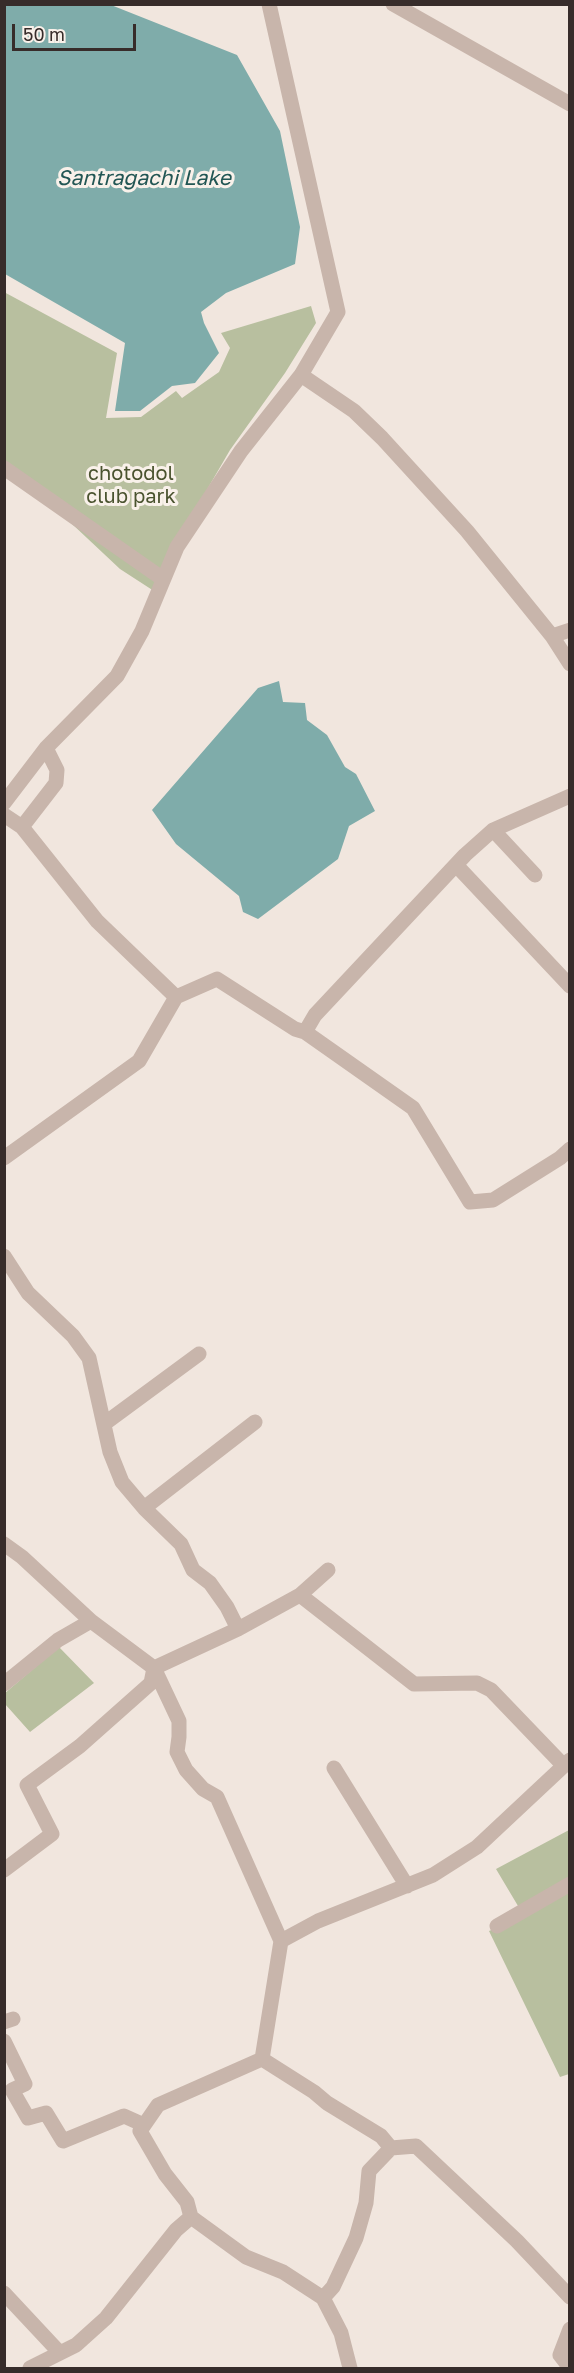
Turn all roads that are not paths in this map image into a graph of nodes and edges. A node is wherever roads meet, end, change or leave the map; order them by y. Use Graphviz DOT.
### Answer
graph roads {
  1 [pos="269,4"];
  2 [pos="393,4"];
  3 [pos="570,104"];
  4 [pos="301,375"];
  5 [pos="4,468"];
  6 [pos="163,579"];
  7 [pos="570,630"];
  8 [pos="552,636"];
  9 [pos="570,664"];
  10 [pos="46,748"];
  11 [pos="570,796"];
  12 [pos="4,803"];
  13 [pos="4,815"];
  14 [pos="22,828"];
  15 [pos="493,830"];
  16 [pos="457,866"];
  17 [pos="534,875"];
  18 [pos="570,986"];
  19 [pos="176,997"];
  20 [pos="306,1032"];
  21 [pos="4,1158"];
  22 [pos="566,1158"];
  23 [pos="4,1256"];
  24 [pos="199,1354"];
  25 [pos="255,1422"];
  26 [pos="104,1424"];
  27 [pos="144,1508"];
  28 [pos="4,1544"];
  29 [pos="328,1570"];
  30 [pos="300,1595"];
  31 [pos="91,1621"];
  32 [pos="238,1629"];
  33 [pos="154,1668"];
  34 [pos="4,1684"];
  35 [pos="566,1762"];
  36 [pos="334,1768"];
  37 [pos="4,1870"];
  38 [pos="570,1884"];
  39 [pos="407,1886"];
  40 [pos="497,1926"];
  41 [pos="281,1941"];
  42 [pos="4,2041"];
  43 [pos="262,2059"];
  44 [pos="144,2125"];
  45 [pos="391,2148"];
  46 [pos="191,2217"];
  47 [pos="4,2292"];
  48 [pos="570,2297"];
  49 [pos="323,2298"];
  50 [pos="570,2329"];
  51 [pos="60,2354"];
  52 [pos="30,2368"];
  53 [pos="350,2368"];
  54 [pos="570,2368"];
  1 -- 4 [label="street"];
  2 -- 3 [label="street"];
  4 -- 6 [label="street"];
  4 -- 8 [label="street"];
  5 -- 6 [label="street"];
  6 -- 10 [label="street"];
  7 -- 8 [label="street"];
  8 -- 9 [label="street"];
  10 -- 12 [label="street"];
  10 -- 14 [label="street"];
  11 -- 15 [label="street"];
  13 -- 14 [label="street"];
  14 -- 19 [label="street"];
  15 -- 16 [label="street"];
  15 -- 17 [label="street"];
  16 -- 18 [label="street"];
  16 -- 20 [label="street"];
  19 -- 20 [label="street"];
  19 -- 21 [label="street"];
  20 -- 22 [label="street"];
  23 -- 26 [label="street"];
  24 -- 26 [label="street"];
  25 -- 27 [label="street"];
  26 -- 27 [label="street"];
  27 -- 32 [label="street"];
  28 -- 31 [label="street"];
  29 -- 30 [label="street"];
  30 -- 32 [label="street"];
  30 -- 35 [label="street"];
  31 -- 33 [label="street"];
  31 -- 34 [label="street"];
  32 -- 33 [label="street"];
  33 -- 37 [label="street"];
  33 -- 41 [label="street"];
  35 -- 39 [label="street"];
  36 -- 39 [label="street"];
  38 -- 40 [label="street"];
  39 -- 41 [label="street"];
  41 -- 43 [label="street"];
  42 -- 44 [label="street"];
  43 -- 44 [label="street"];
  43 -- 45 [label="street"];
  44 -- 46 [label="street"];
  45 -- 48 [label="street"];
  45 -- 49 [label="street"];
  46 -- 49 [label="street"];
  46 -- 51 [label="street"];
  47 -- 51 [label="street"];
  49 -- 53 [label="street"];
  50 -- 54 [label="street"];
  51 -- 52 [label="street"];
}
